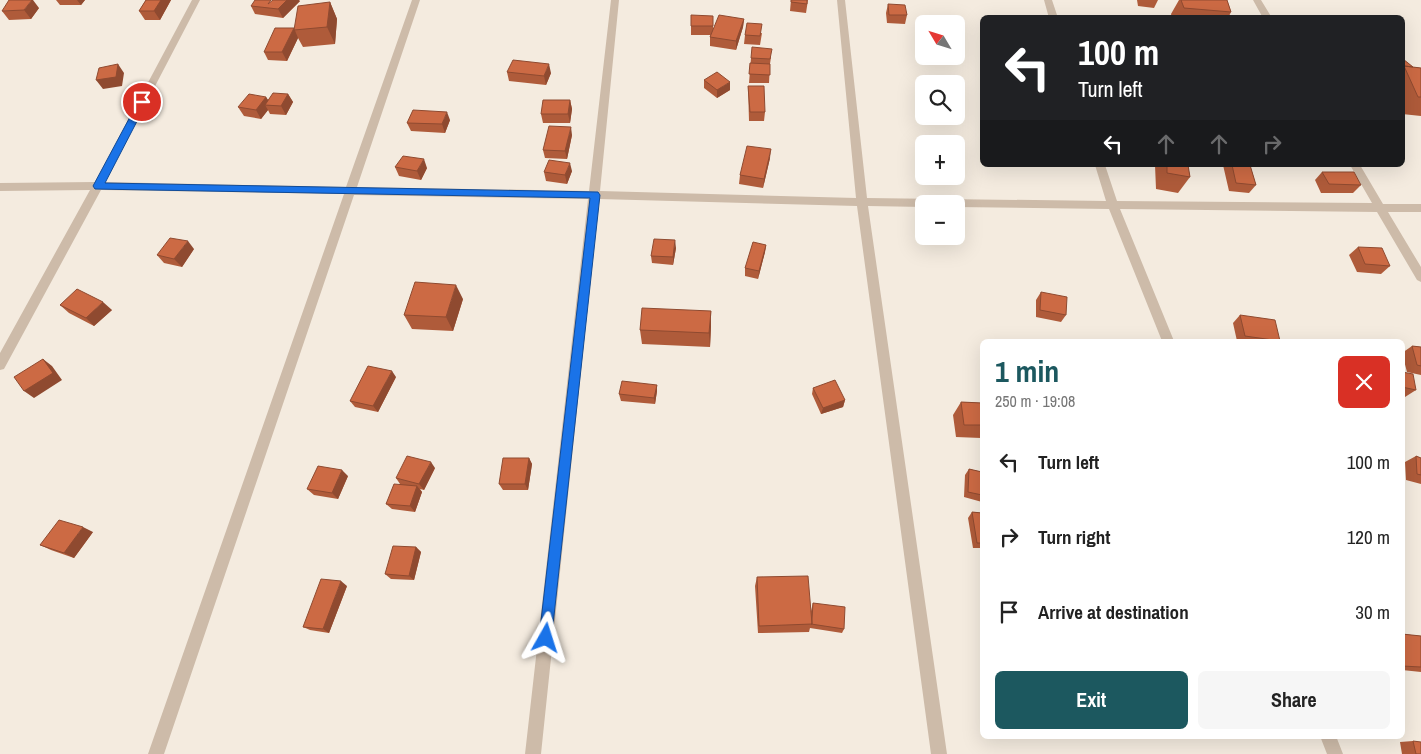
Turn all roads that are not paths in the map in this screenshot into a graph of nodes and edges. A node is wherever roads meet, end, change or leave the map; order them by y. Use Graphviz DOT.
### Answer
graph roads {
  1 [pos="196,0"];
  2 [pos="416,0"];
  3 [pos="615,0"];
  4 [pos="841,0"];
  5 [pos="1048,0"];
  6 [pos="1257,0"];
  7 [pos="1053,15"];
  8 [pos="1266,15"];
  9 [pos="1101,167"];
  10 [pos="1356,167"];
  11 [pos="98,186"];
  12 [pos="0,187"];
  13 [pos="351,190"];
  14 [pos="595,195"];
  15 [pos="862,202"];
  16 [pos="1112,203"];
  17 [pos="1380,207"];
  18 [pos="1421,208"];
  19 [pos="1421,277"];
  20 [pos="1167,339"];
  21 [pos="0,366"];
  22 [pos="1329,739"];
  23 [pos="156,754"];
  24 [pos="533,754"];
  25 [pos="939,754"];
  26 [pos="1335,754"];
  1 -- 11 [label="street"];
  2 -- 13 [label="street"];
  3 -- 14 [label="street"];
  4 -- 15 [label="street"];
  5 -- 7 [label="street"];
  6 -- 8 [label="street"];
  9 -- 16 [label="street"];
  10 -- 17 [label="street"];
  11 -- 12 [label="street"];
  11 -- 13 [label="street"];
  11 -- 21 [label="street"];
  13 -- 14 [label="street"];
  13 -- 23 [label="street"];
  14 -- 15 [label="street"];
  14 -- 24 [label="street"];
  15 -- 16 [label="street"];
  15 -- 25 [label="street"];
  16 -- 17 [label="street"];
  16 -- 20 [label="street"];
  17 -- 18 [label="street"];
  17 -- 19 [label="street"];
  22 -- 26 [label="street"];
}
